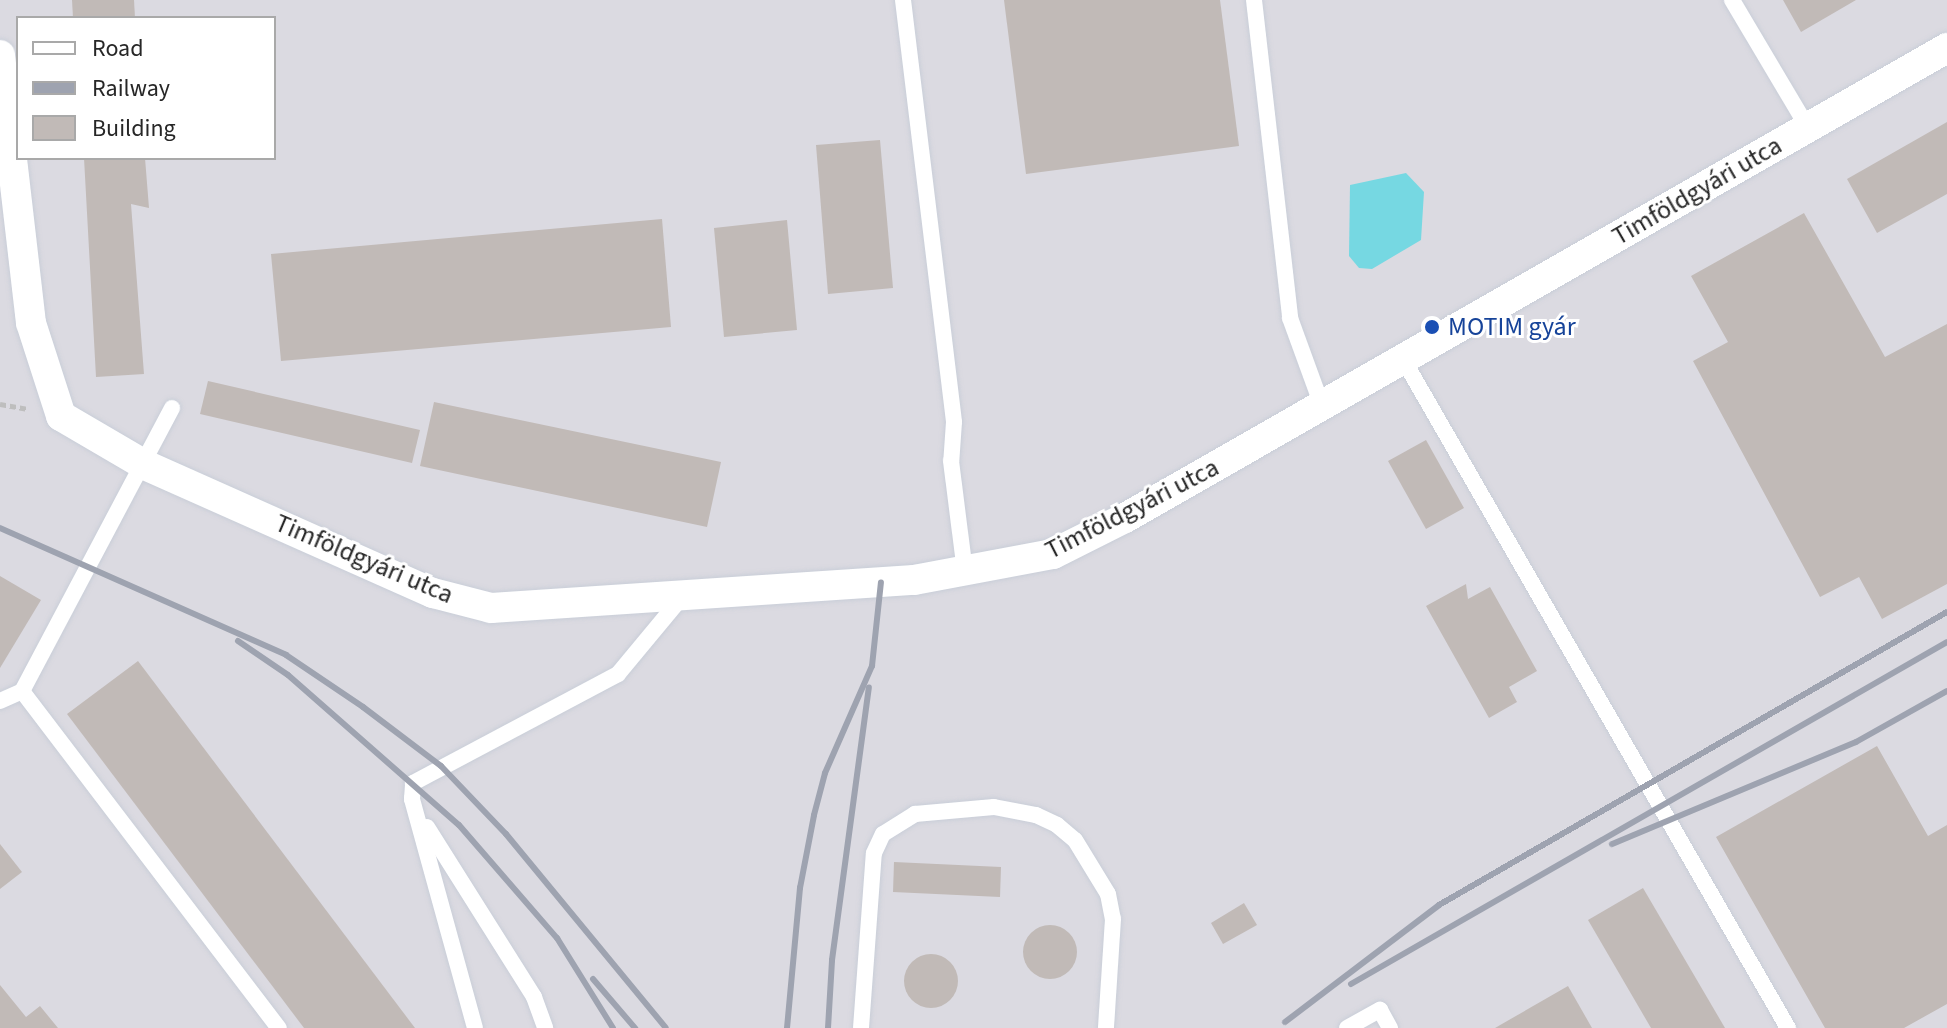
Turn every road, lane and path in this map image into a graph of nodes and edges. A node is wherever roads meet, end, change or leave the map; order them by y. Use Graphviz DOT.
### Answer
graph roads {
  1 [pos="903,0"];
  2 [pos="1254,0"];
  3 [pos="1732,0"];
  4 [pos="1947,48"];
  5 [pos="0,55"];
  6 [pos="1808,128"];
  7 [pos="1403,359"];
  8 [pos="1322,406"];
  9 [pos="172,408"];
  10 [pos="145,465"];
  11 [pos="965,572"];
  12 [pos="682,597"];
  13 [pos="22,691"];
  14 [pos="0,701"];
  15 [pos="412,799"];
  16 [pos="279,1028"];
  17 [pos="475,1028"];
  18 [pos="545,1028"];
  19 [pos="861,1028"];
  20 [pos="1106,1028"];
  21 [pos="1347,1028"];
  22 [pos="1390,1028"];
  23 [pos="1788,1028"];
  1 -- 11 [label="lane"];
  2 -- 8 [label="lane"];
  3 -- 6 [label="lane"];
  4 -- 6 [label="street, Timföldgyári utca"];
  5 -- 10 [label="street, Timföldgyári utca"];
  6 -- 7 [label="street, Timföldgyári utca"];
  7 -- 8 [label="street, Timföldgyári utca"];
  7 -- 23 [label="lane"];
  8 -- 11 [label="street, Timföldgyári utca"];
  9 -- 10 [label="lane"];
  10 -- 12 [label="street, Timföldgyári utca"];
  10 -- 13 [label="lane"];
  11 -- 12 [label="street, Timföldgyári utca"];
  12 -- 15 [label="lane"];
  13 -- 14 [label="lane"];
  13 -- 16 [label="lane"];
  15 -- 17 [label="lane"];
  15 -- 18 [label="lane"];
  19 -- 20 [label="lane"];
  21 -- 22 [label="lane"];
}
